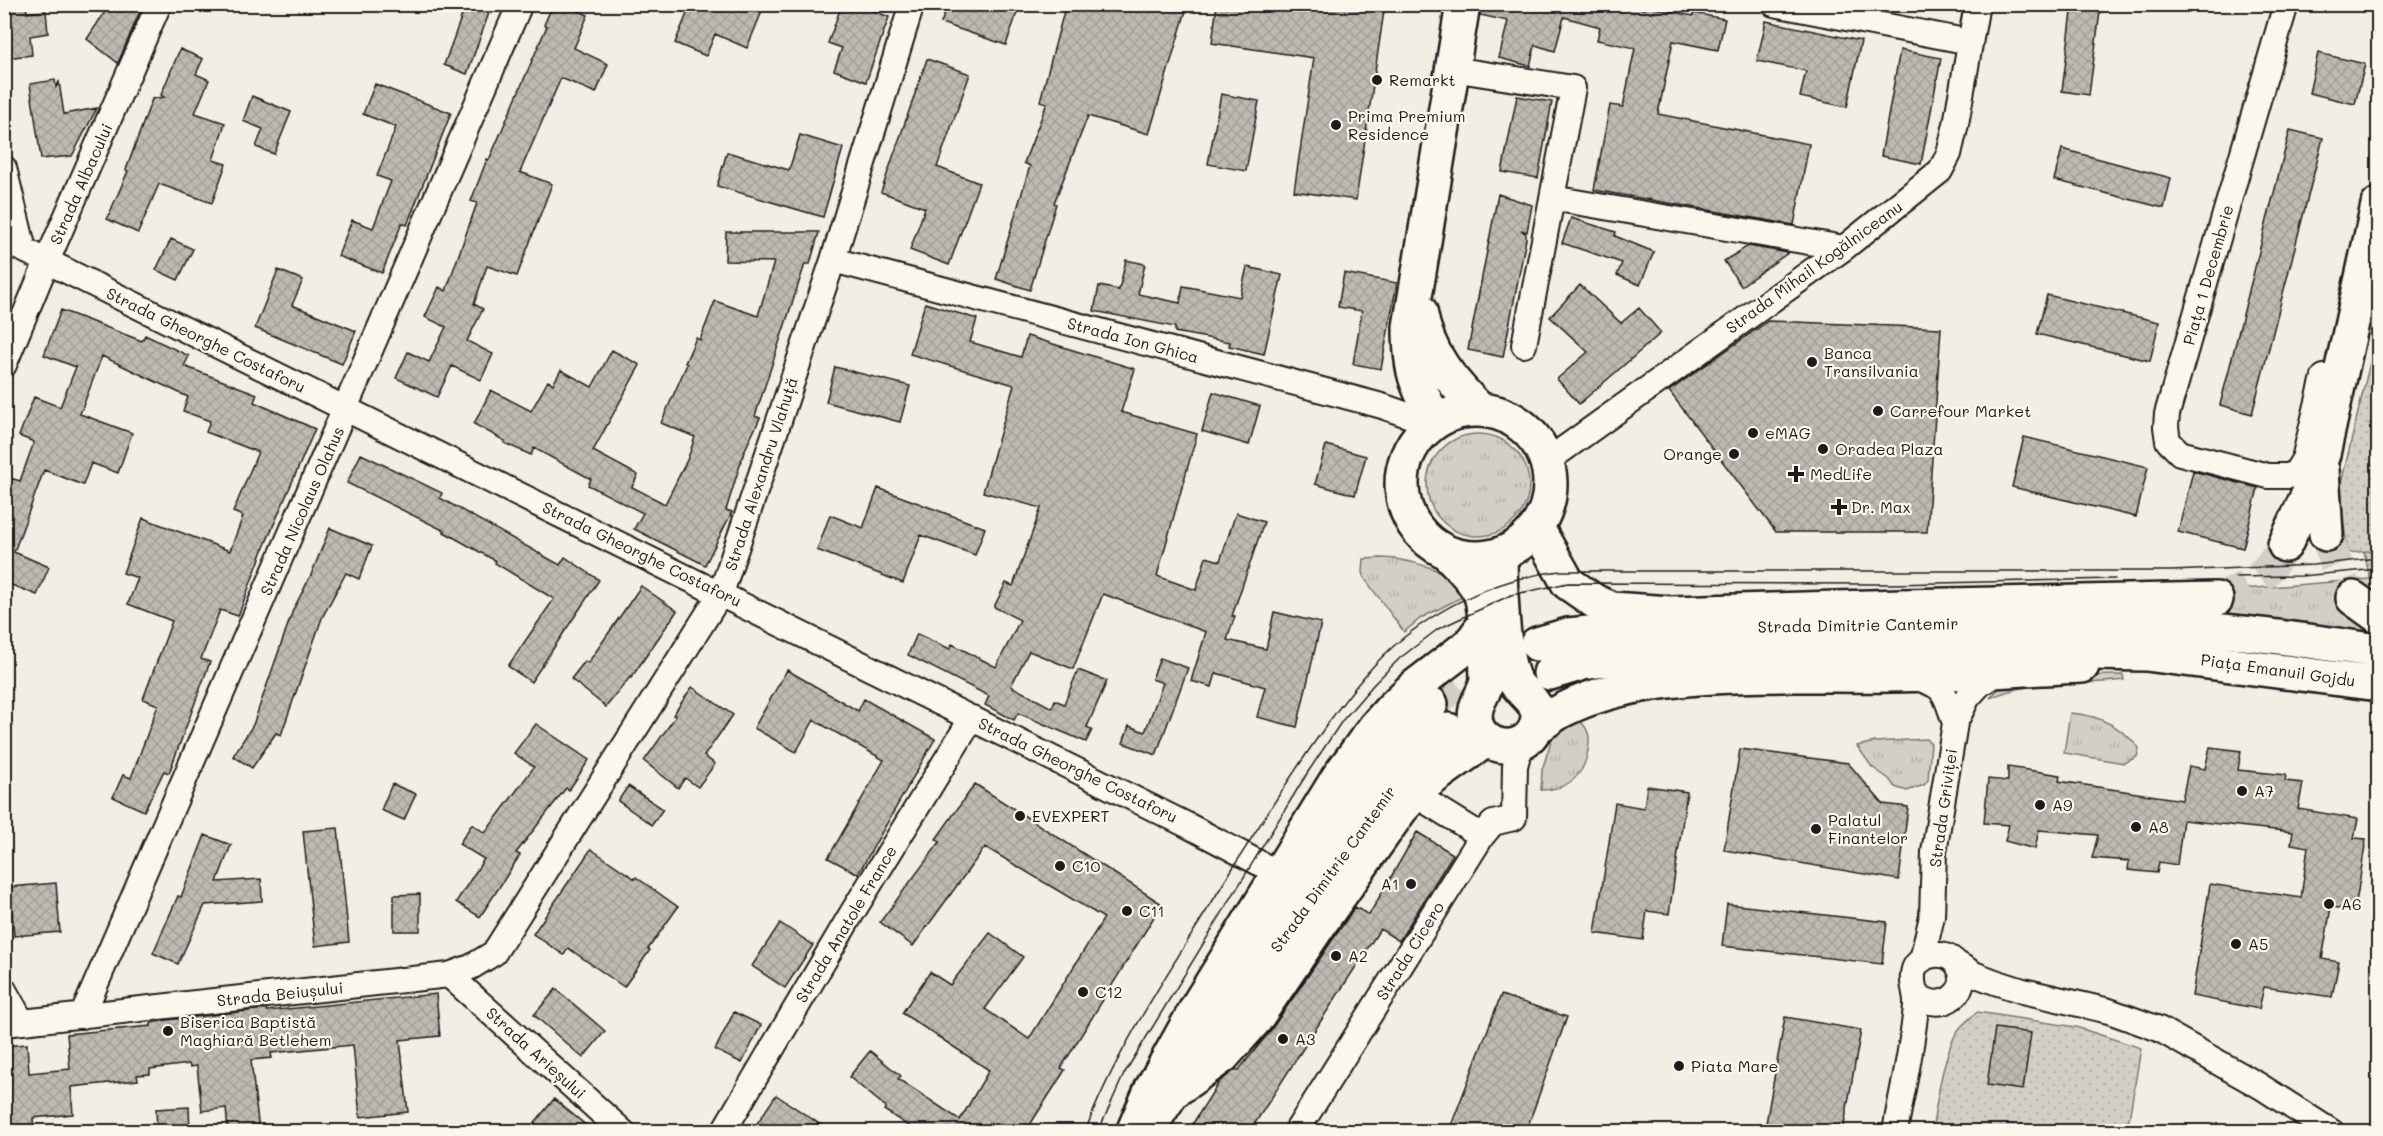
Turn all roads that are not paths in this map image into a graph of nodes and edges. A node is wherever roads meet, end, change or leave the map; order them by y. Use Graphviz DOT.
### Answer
graph roads {
  1 [pos="159,4"];
  2 [pos="520,4"];
  3 [pos="912,4"];
  4 [pos="1463,4"];
  5 [pos="1774,4"];
  6 [pos="1977,4"];
  7 [pos="2286,4"];
  8 [pos="1970,42"];
  9 [pos="1452,69"];
  10 [pos="4,168"];
  11 [pos="1552,198"];
  12 [pos="2377,211"];
  13 [pos="14,245"];
  14 [pos="1844,248"];
  15 [pos="833,260"];
  16 [pos="47,261"];
  17 [pos="1416,286"];
  18 [pos="1524,345"];
  19 [pos="4,365"];
  20 [pos="346,410"];
  21 [pos="1480,410"];
  22 [pos="1434,422"];
  23 [pos="2323,454"];
  24 [pos="1547,461"];
  25 [pos="1537,528"];
  26 [pos="2326,534"];
  27 [pos="2285,545"];
  28 [pos="1446,552"];
  29 [pos="1500,555"];
  30 [pos="721,593"];
  31 [pos="2216,599"];
  32 [pos="1902,606"];
  33 [pos="1935,624"];
  34 [pos="1484,625"];
  35 [pos="2179,641"];
  36 [pos="1537,644"];
  37 [pos="2379,651"];
  38 [pos="2146,654"];
  39 [pos="2002,670"];
  40 [pos="1550,673"];
  41 [pos="1909,675"];
  42 [pos="2379,684"];
  43 [pos="1439,717"];
  44 [pos="972,718"];
  45 [pos="1955,723"];
  46 [pos="1510,739"];
  47 [pos="1414,794"];
  48 [pos="1482,837"];
  49 [pos="1278,873"];
  50 [pos="1934,893"];
  51 [pos="1922,960"];
  52 [pos="1953,960"];
  53 [pos="449,975"];
  54 [pos="4,990"];
  55 [pos="2023,991"];
  56 [pos="1917,994"];
  57 [pos="1947,1000"];
  58 [pos="82,1016"];
  59 [pos="14,1023"];
  60 [pos="1908,1069"];
  61 [pos="1171,1094"];
  62 [pos="623,1131"];
  63 [pos="723,1131"];
  64 [pos="1133,1131"];
  65 [pos="1146,1131"];
  66 [pos="1296,1131"];
  67 [pos="1894,1131"];
  68 [pos="2332,1131"];
  1 -- 16 [label="street, Strada Albacului"];
  2 -- 20 [label="street, Strada Nicolaus Olahus"];
  3 -- 15 [label="street, Strada Alexandru Vlahuță"];
  4 -- 9 [label="main road"];
  5 -- 8 [label="street"];
  6 -- 8 [label="street, Strada Mihail Kogălniceanu"];
  7 -- 12 [label="street, Piața 1 Decembrie"];
  8 -- 14 [label="street, Strada Mihail Kogălniceanu"];
  9 -- 11 [label="street"];
  9 -- 17 [label="main road"];
  10 -- 13 [label="street"];
  11 -- 14 [label="street"];
  11 -- 18 [label="street"];
  12 -- 23 [label="main road"];
  13 -- 16 [label="street, Strada Gheorghe Costaforu"];
  14 -- 24 [label="street, Strada Mihail Kogălniceanu"];
  15 -- 22 [label="street, Strada Ion Ghica"];
  15 -- 30 [label="street, Strada Alexandru Vlahuță"];
  16 -- 19 [label="street, Strada Albacului"];
  16 -- 20 [label="street, Strada Gheorghe Costaforu"];
  17 -- 21 [label="main road"];
  17 -- 22 [label="main road"];
  20 -- 30 [label="street, Strada Gheorghe Costaforu"];
  20 -- 58 [label="street, Strada Nicolaus Olahus"];
  21 -- 22 [label="main road"];
  21 -- 24 [label="main road"];
  22 -- 28 [label="main road"];
  23 -- 26 [label="main road"];
  23 -- 27 [label="main road"];
  24 -- 25 [label="main road"];
  25 -- 29 [label="main road"];
  25 -- 32 [label="main road"];
  28 -- 29 [label="main road"];
  28 -- 34 [label="main road"];
  29 -- 46 [label="main road"];
  30 -- 44 [label="street, Strada Gheorghe Costaforu"];
  30 -- 53 [label="street, Strada Alexandru Vlahuță"];
  31 -- 32 [label="main road"];
  32 -- 33 [label="main road"];
  33 -- 35 [label="main road, Strada Dimitrie Cantemir"];
  33 -- 36 [label="main road, Strada Dimitrie Cantemir"];
  34 -- 46 [label="main road"];
  34 -- 49 [label="main road"];
  35 -- 37 [label="main road, Piața Emanuil Gojdu"];
  35 -- 38 [label="main road, Strada Dimitrie Cantemir"];
  35 -- 42 [label="main road, Piața Emanuil Gojdu"];
  38 -- 39 [label="main road"];
  38 -- 40 [label="main road, Strada Dimitrie Cantemir"];
  39 -- 41 [label="main road"];
  39 -- 45 [label="street, Strada Griviței"];
  41 -- 45 [label="street, Strada Griviței"];
  41 -- 46 [label="main road"];
  43 -- 61 [label="main road, Strada Dimitrie Cantemir"];
  44 -- 49 [label="street, Strada Gheorghe Costaforu"];
  44 -- 63 [label="street, Strada Anatole France"];
  45 -- 50 [label="street, Strada Griviței"];
  46 -- 47 [label="main road"];
  46 -- 48 [label="street"];
  47 -- 48 [label="street"];
  47 -- 61 [label="main road"];
  48 -- 66 [label="street, Strada Cicero"];
  49 -- 64 [label="main road"];
  50 -- 51 [label="street"];
  50 -- 52 [label="street"];
  51 -- 52 [label="street"];
  51 -- 56 [label="street"];
  52 -- 55 [label="street"];
  52 -- 57 [label="street"];
  53 -- 58 [label="street, Strada Beiușului"];
  53 -- 62 [label="street, Strada Arieșului"];
  54 -- 59 [label="street"];
  55 -- 57 [label="street"];
  55 -- 68 [label="street"];
  56 -- 57 [label="street"];
  56 -- 60 [label="street"];
  57 -- 60 [label="street"];
  58 -- 59 [label="street, Strada Beiușului"];
  60 -- 67 [label="street"];
  61 -- 65 [label="main road, Strada Dimitrie Cantemir"];
}
